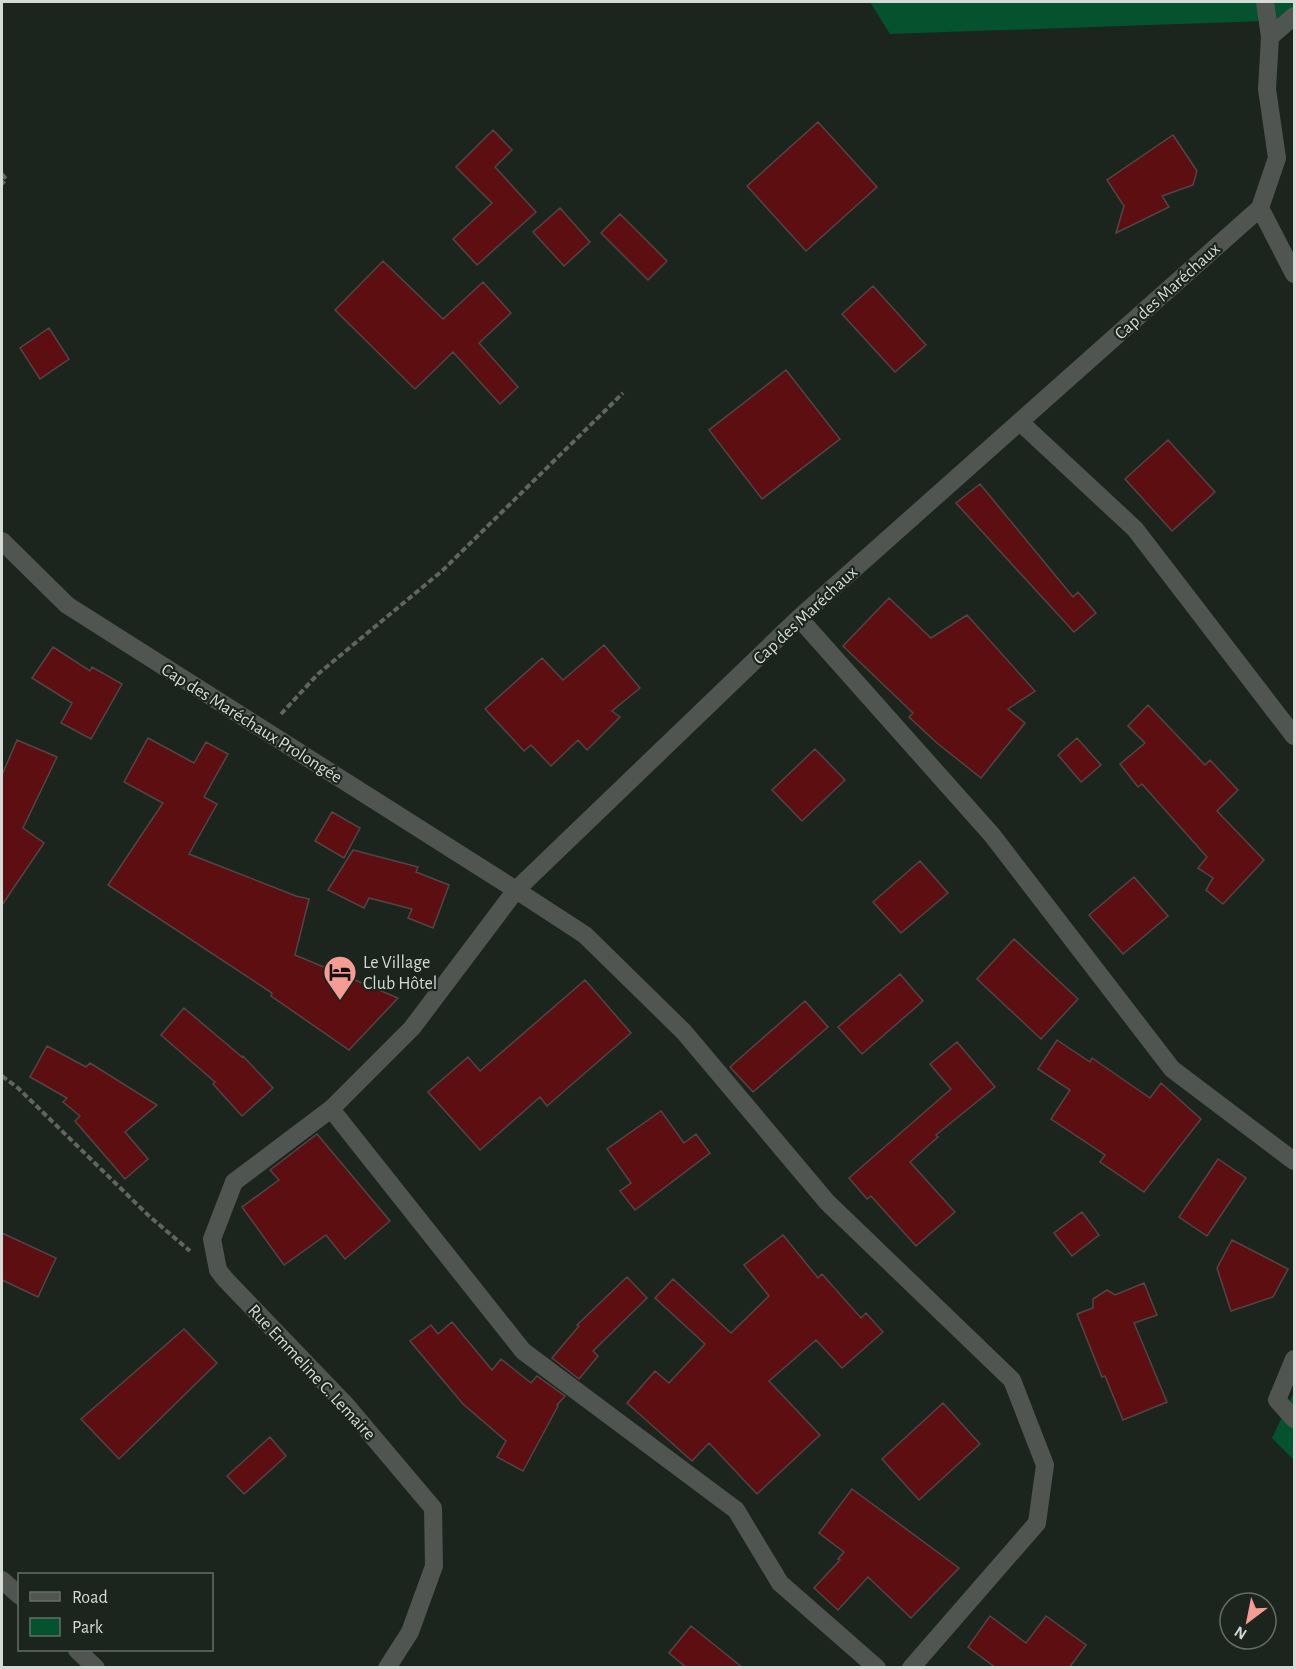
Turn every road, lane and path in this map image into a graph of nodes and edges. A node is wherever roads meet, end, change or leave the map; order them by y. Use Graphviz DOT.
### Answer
graph roads {
  1 [pos="1265,2"];
  2 [pos="1294,16"];
  3 [pos="1270,37"];
  4 [pos="2,174"];
  5 [pos="2,184"];
  6 [pos="1260,208"];
  7 [pos="1294,274"];
  8 [pos="623,393"];
  9 [pos="1020,422"];
  10 [pos="2,541"];
  11 [pos="799,618"];
  12 [pos="266,731"];
  13 [pos="1294,736"];
  14 [pos="516,890"];
  15 [pos="2,1076"];
  16 [pos="331,1109"];
  17 [pos="1294,1161"];
  18 [pos="218,1270"];
  19 [pos="1294,1359"];
  20 [pos="1294,1419"];
  21 [pos="2,1580"];
  22 [pos="18,1594"];
  23 [pos="78,1651"];
  24 [pos="96,1668"];
  25 [pos="387,1668"];
  26 [pos="877,1668"];
  27 [pos="911,1668"];
  1 -- 3 [label="street"];
  2 -- 3 [label="street"];
  3 -- 6 [label="street"];
  4 -- 5 [label="path"];
  6 -- 7 [label="street"];
  6 -- 9 [label="street, Cap des Maréchaux"];
  8 -- 12 [label="path"];
  9 -- 11 [label="street, Cap des Maréchaux"];
  9 -- 13 [label="street"];
  10 -- 12 [label="street, Cap des Maréchaux Prolongée"];
  11 -- 14 [label="street, Cap des Maréchaux"];
  11 -- 17 [label="street"];
  12 -- 14 [label="street, Cap des Maréchaux Prolongée"];
  14 -- 16 [label="street, Cap des Maréchaux"];
  14 -- 27 [label="street, Cap des Maréchaux Prolongée"];
  15 -- 18 [label="path"];
  16 -- 18 [label="street, Rue Emmeline C. Lemaire"];
  16 -- 26 [label="street"];
  18 -- 25 [label="street, Rue Emmeline C. Lemaire"];
  19 -- 20 [label="street"];
  21 -- 22 [label="street"];
  23 -- 24 [label="street"];
}
